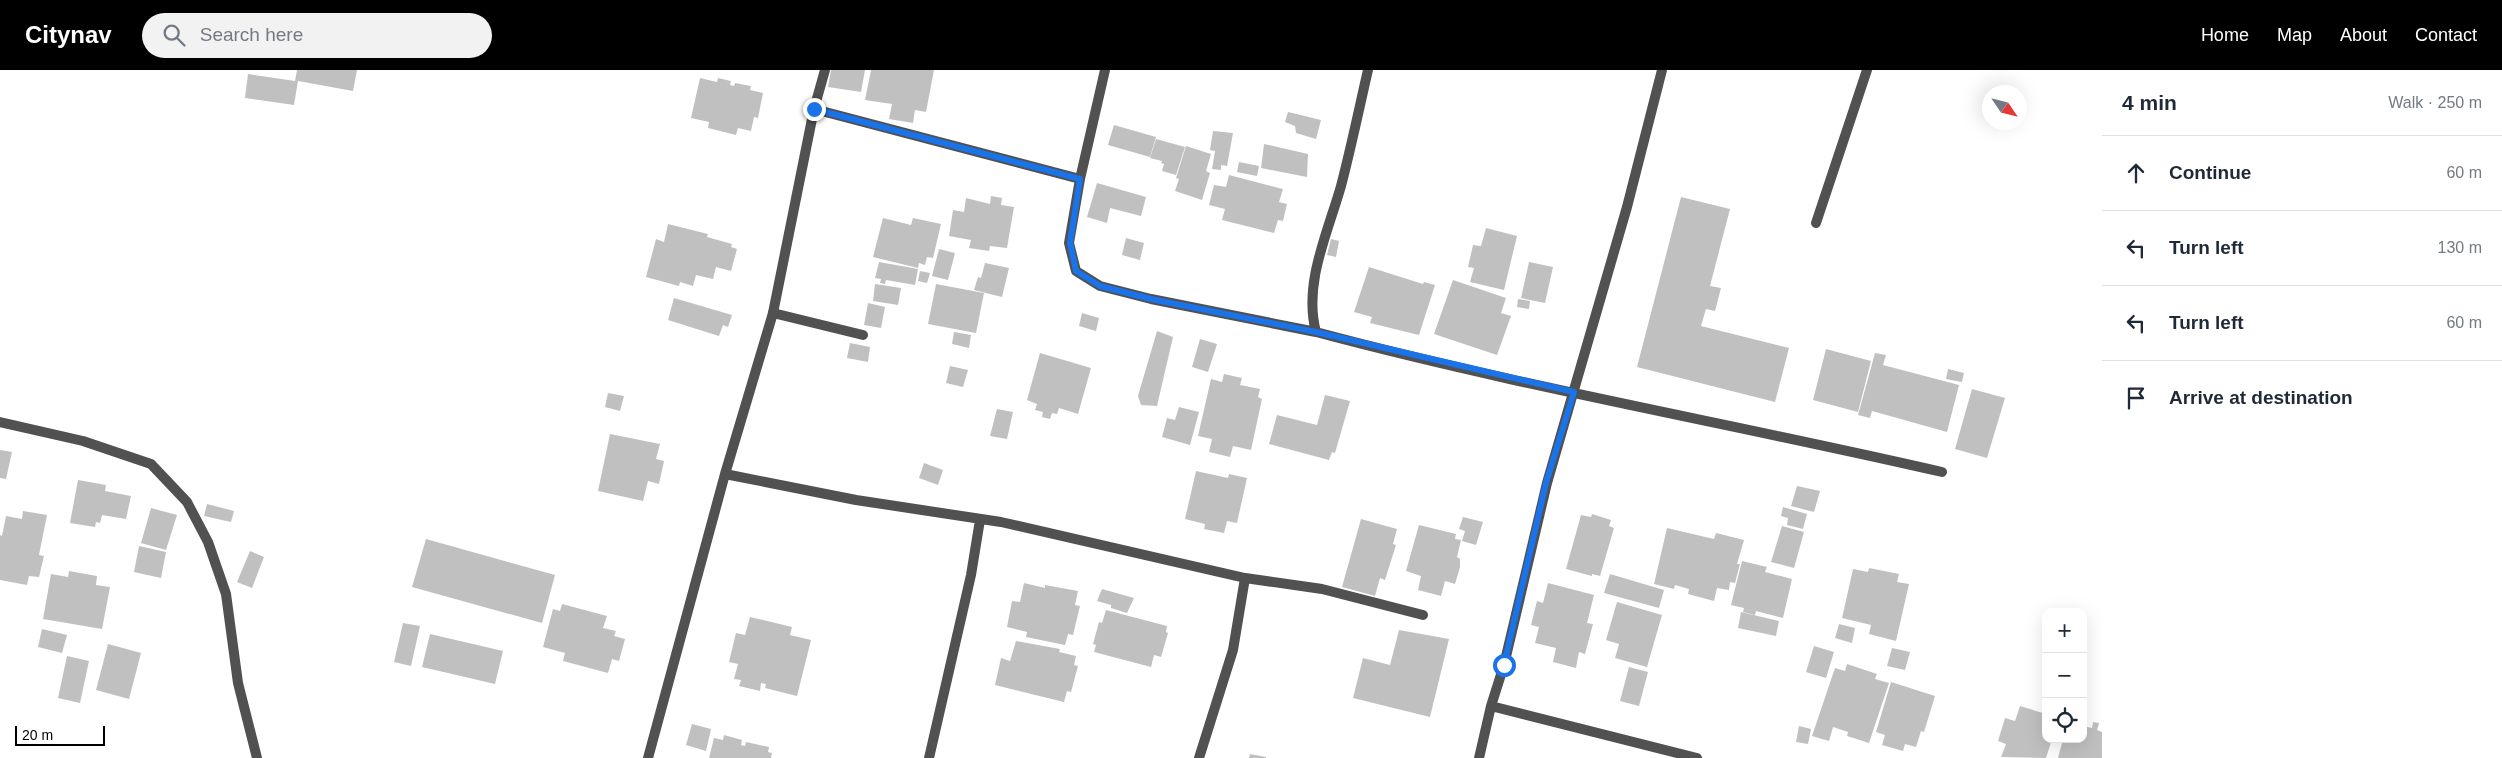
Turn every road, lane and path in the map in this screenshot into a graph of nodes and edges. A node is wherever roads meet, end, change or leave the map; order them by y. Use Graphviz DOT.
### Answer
graph roads {
  1 [pos="825,70"];
  2 [pos="1104,70"];
  3 [pos="1368,70"];
  4 [pos="1662,70"];
  5 [pos="1867,70"];
  6 [pos="814,109"];
  7 [pos="1080,179"];
  8 [pos="1816,223"];
  9 [pos="773,313"];
  10 [pos="1316,332"];
  11 [pos="863,335"];
  12 [pos="1574,392"];
  13 [pos="0,422"];
  14 [pos="1942,472"];
  15 [pos="725,474"];
  16 [pos="980,520"];
  17 [pos="1245,578"];
  18 [pos="1423,615"];
  19 [pos="1491,706"];
  20 [pos="257,758"];
  21 [pos="648,758"];
  22 [pos="929,758"];
  23 [pos="1199,758"];
  24 [pos="1479,758"];
  25 [pos="1697,758"];
  1 -- 6 [label="street"];
  2 -- 7 [label="street"];
  3 -- 10 [label="street"];
  4 -- 12 [label="street"];
  5 -- 8 [label="street"];
  6 -- 7 [label="street"];
  6 -- 9 [label="street"];
  7 -- 10 [label="street"];
  9 -- 11 [label="street"];
  9 -- 15 [label="street"];
  10 -- 12 [label="street"];
  12 -- 14 [label="street"];
  12 -- 19 [label="street"];
  13 -- 20 [label="street"];
  15 -- 16 [label="street"];
  15 -- 21 [label="street"];
  16 -- 17 [label="street"];
  16 -- 22 [label="street"];
  17 -- 18 [label="street"];
  17 -- 23 [label="street"];
  19 -- 24 [label="street"];
  19 -- 25 [label="street"];
}
